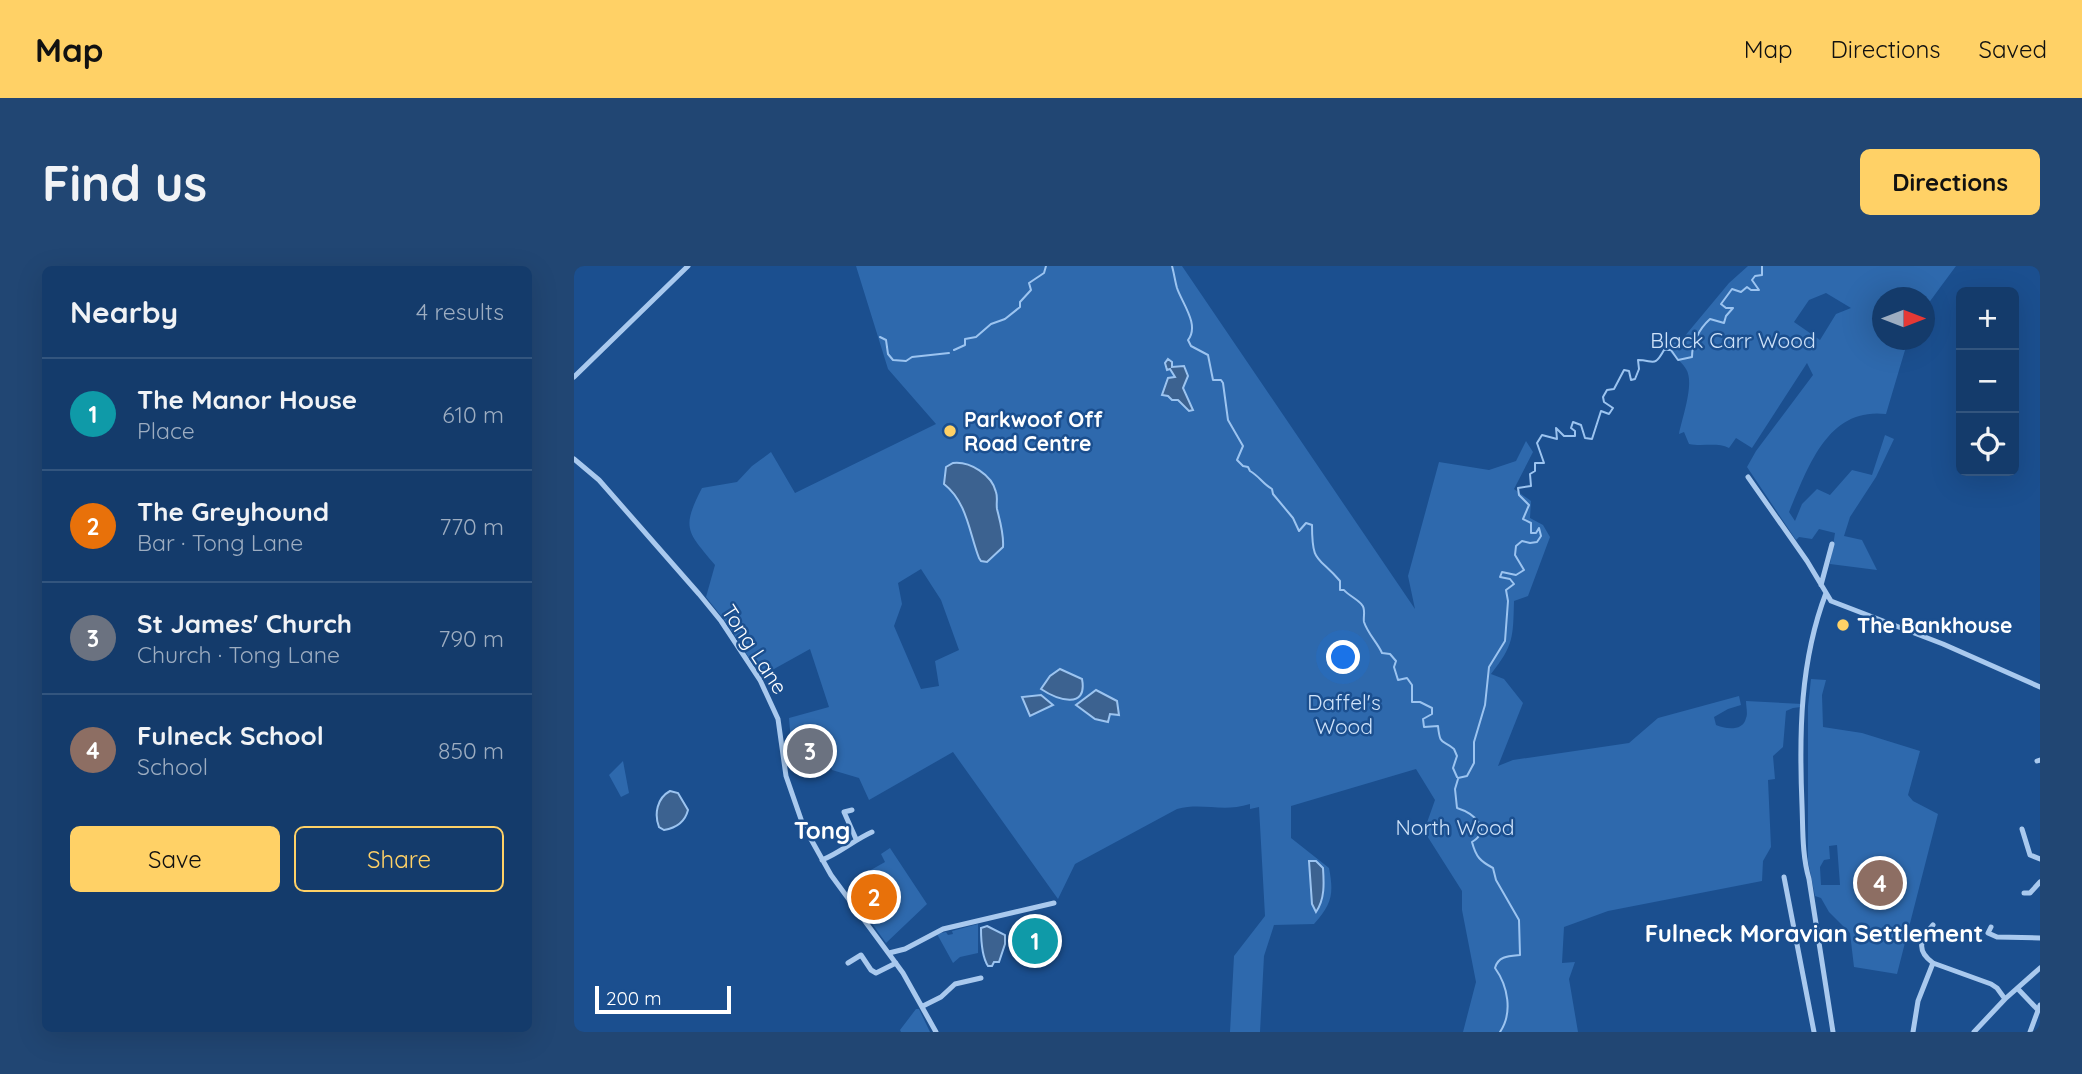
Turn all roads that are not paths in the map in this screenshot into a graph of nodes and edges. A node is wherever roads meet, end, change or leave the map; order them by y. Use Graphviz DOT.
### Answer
graph roads {
  1 [pos="688,266"];
  2 [pos="574,377"];
  3 [pos="574,459"];
  4 [pos="1748,477"];
  5 [pos="1832,544"];
  6 [pos="1821,585"];
  7 [pos="1826,593"];
  8 [pos="2040,687"];
  9 [pos="852,810"];
  10 [pos="2022,829"];
  11 [pos="872,832"];
  12 [pos="856,839"];
  13 [pos="2040,859"];
  14 [pos="822,860"];
  15 [pos="1784,877"];
  16 [pos="2040,882"];
  17 [pos="2024,893"];
  18 [pos="1054,904"];
  19 [pos="1991,927"];
  20 [pos="1932,929"];
  21 [pos="2040,938"];
  22 [pos="889,953"];
  23 [pos="848,963"];
  24 [pos="896,963"];
  25 [pos="1933,963"];
  26 [pos="2040,968"];
  27 [pos="981,978"];
  28 [pos="2018,989"];
  29 [pos="2005,999"];
  30 [pos="923,1006"];
  31 [pos="2039,1007"];
  32 [pos="936,1032"];
  33 [pos="1814,1032"];
  34 [pos="1833,1032"];
  35 [pos="1913,1032"];
  36 [pos="1974,1032"];
  37 [pos="2030,1032"];
  1 -- 2 [label="street"];
  3 -- 14 [label="street, Tong Lane"];
  4 -- 6 [label="street"];
  5 -- 6 [label="street"];
  6 -- 7 [label="street"];
  7 -- 8 [label="street"];
  7 -- 34 [label="street"];
  9 -- 12 [label="street"];
  10 -- 13 [label="street"];
  11 -- 12 [label="street"];
  12 -- 14 [label="street"];
  14 -- 22 [label="street, Tong Lane"];
  15 -- 33 [label="street"];
  16 -- 17 [label="street"];
  18 -- 22 [label="street"];
  19 -- 21 [label="street"];
  20 -- 25 [label="street"];
  22 -- 24 [label="street, Tong Lane"];
  23 -- 24 [label="street"];
  24 -- 30 [label="street, Tong Lane"];
  25 -- 29 [label="street"];
  25 -- 35 [label="street"];
  26 -- 28 [label="street"];
  27 -- 30 [label="street"];
  28 -- 29 [label="street"];
  28 -- 31 [label="street"];
  29 -- 36 [label="street"];
  30 -- 32 [label="street, Tong Lane"];
  31 -- 37 [label="street"];
}
